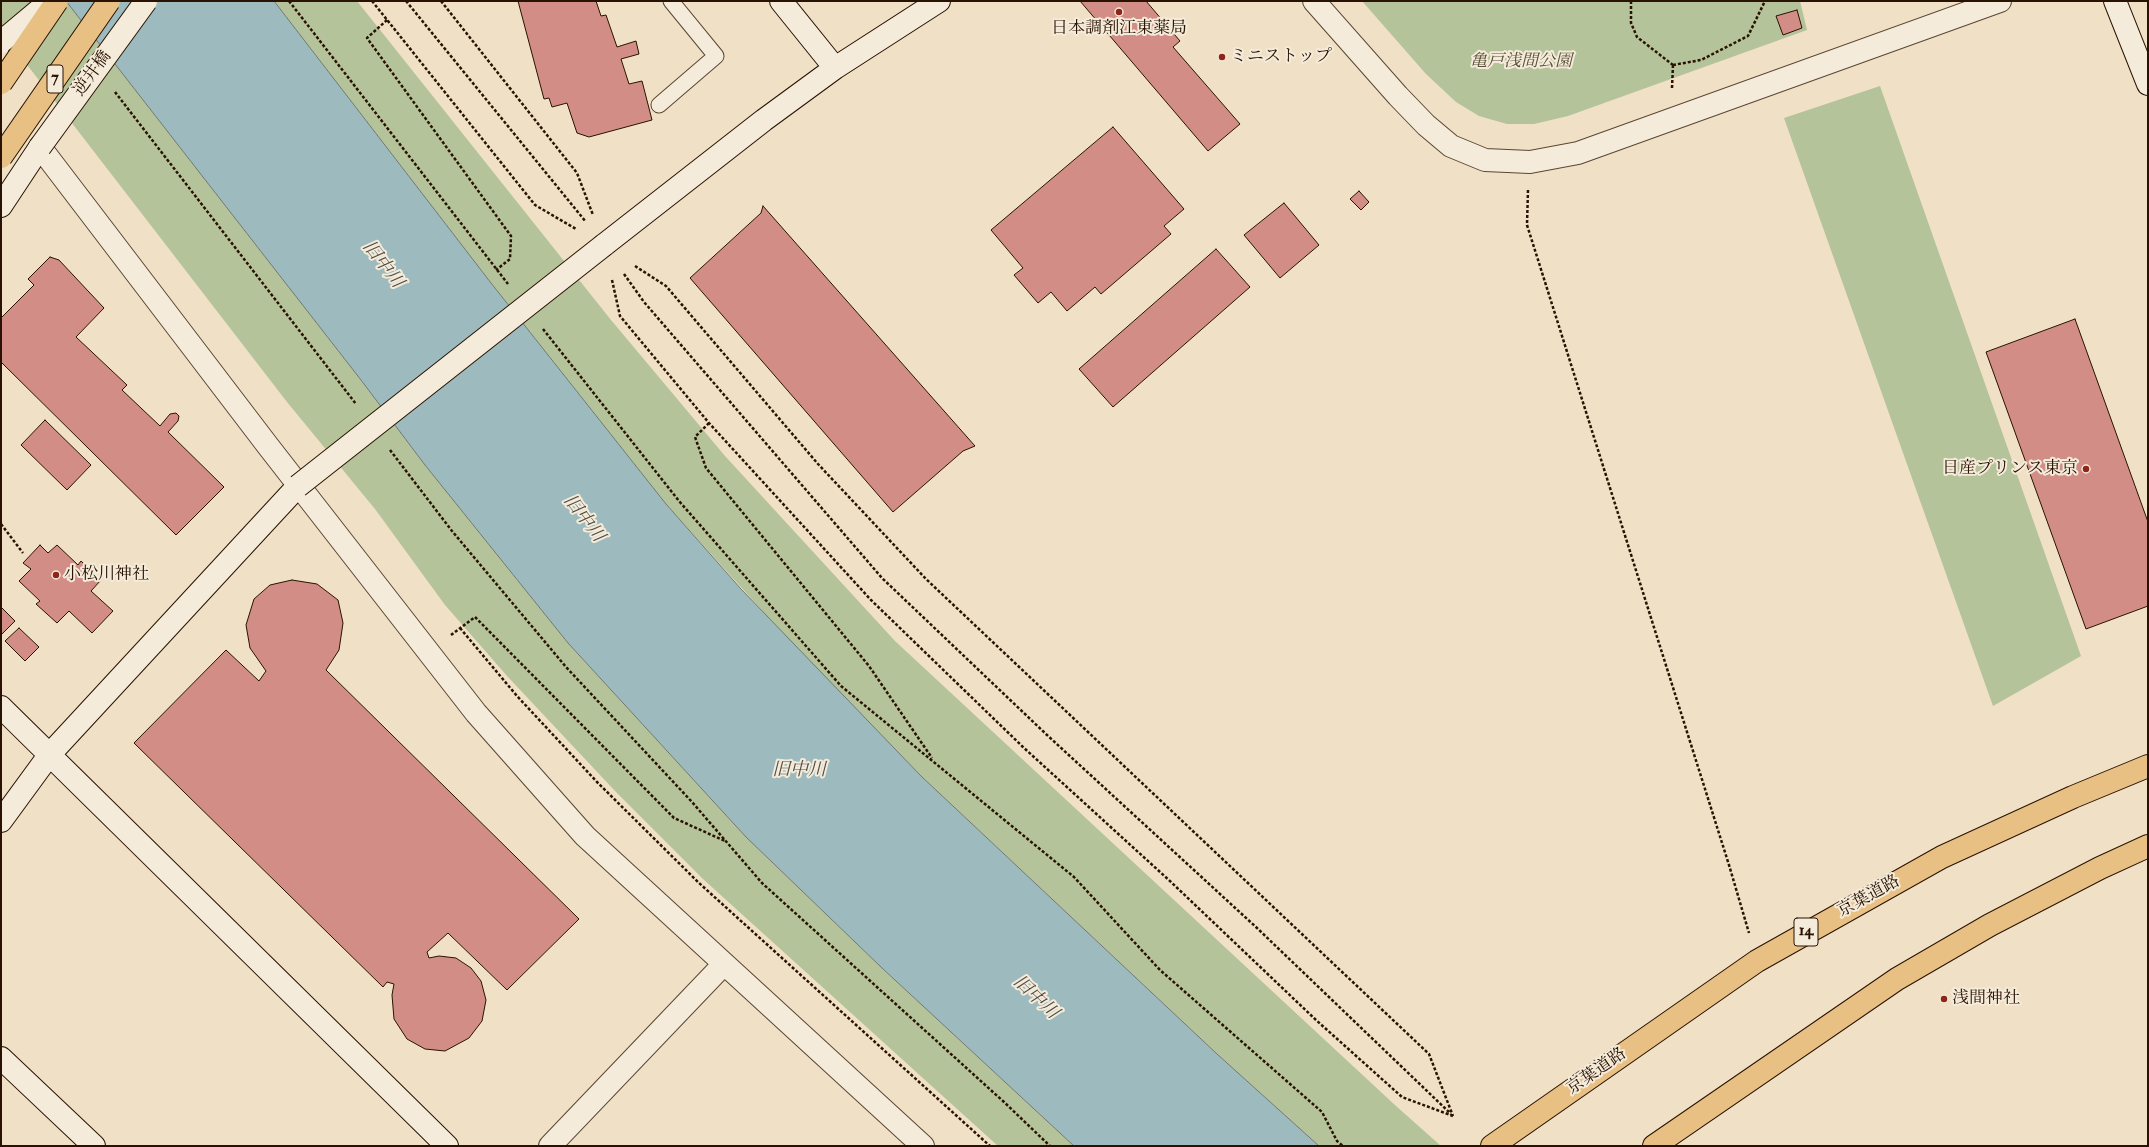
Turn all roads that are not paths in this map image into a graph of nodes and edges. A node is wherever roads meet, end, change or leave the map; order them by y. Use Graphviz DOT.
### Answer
graph roads {
  1 [pos="50,1"];
  2 [pos="57,1"];
  3 [pos="109,1"];
  4 [pos="146,1"];
  5 [pos="672,1"];
  6 [pos="781,1"];
  7 [pos="939,1"];
  8 [pos="1314,1"];
  9 [pos="2000,1"];
  10 [pos="2115,1"];
  11 [pos="1,42"];
  12 [pos="835,68"];
  13 [pos="1,82"];
  14 [pos="2148,84"];
  15 [pos="659,104"];
  16 [pos="40,147"];
  17 [pos="1,157"];
  18 [pos="1,206"];
  19 [pos="298,486"];
  20 [pos="1,707"];
  21 [pos="50,754"];
  22 [pos="2148,766"];
  23 [pos="1,821"];
  24 [pos="2148,846"];
  25 [pos="724,964"];
  26 [pos="1,1058"];
  27 [pos="94,1146"];
  28 [pos="448,1146"];
  29 [pos="550,1146"];
  30 [pos="923,1146"];
  31 [pos="1492,1146"];
  32 [pos="1654,1146"];
  1 -- 11 [label="street, bridge"];
  2 -- 13 [label="highway, bridge"];
  3 -- 17 [label="highway, 7, bridge"];
  4 -- 16 [label="street, 逆井橋, bridge"];
  5 -- 15 [label="lane"];
  6 -- 12 [label="street"];
  7 -- 12 [label="street"];
  8 -- 9 [label="street"];
  10 -- 14 [label="street"];
  12 -- 19 [label="street, bridge"];
  16 -- 18 [label="street, 逆井橋"];
  16 -- 19 [label="street"];
  19 -- 21 [label="street"];
  19 -- 25 [label="street"];
  20 -- 21 [label="street"];
  21 -- 23 [label="street"];
  21 -- 28 [label="street"];
  22 -- 31 [label="highway, 京葉道路 / 14"];
  24 -- 32 [label="highway"];
  25 -- 29 [label="street"];
  25 -- 30 [label="street"];
  26 -- 27 [label="street"];
}
